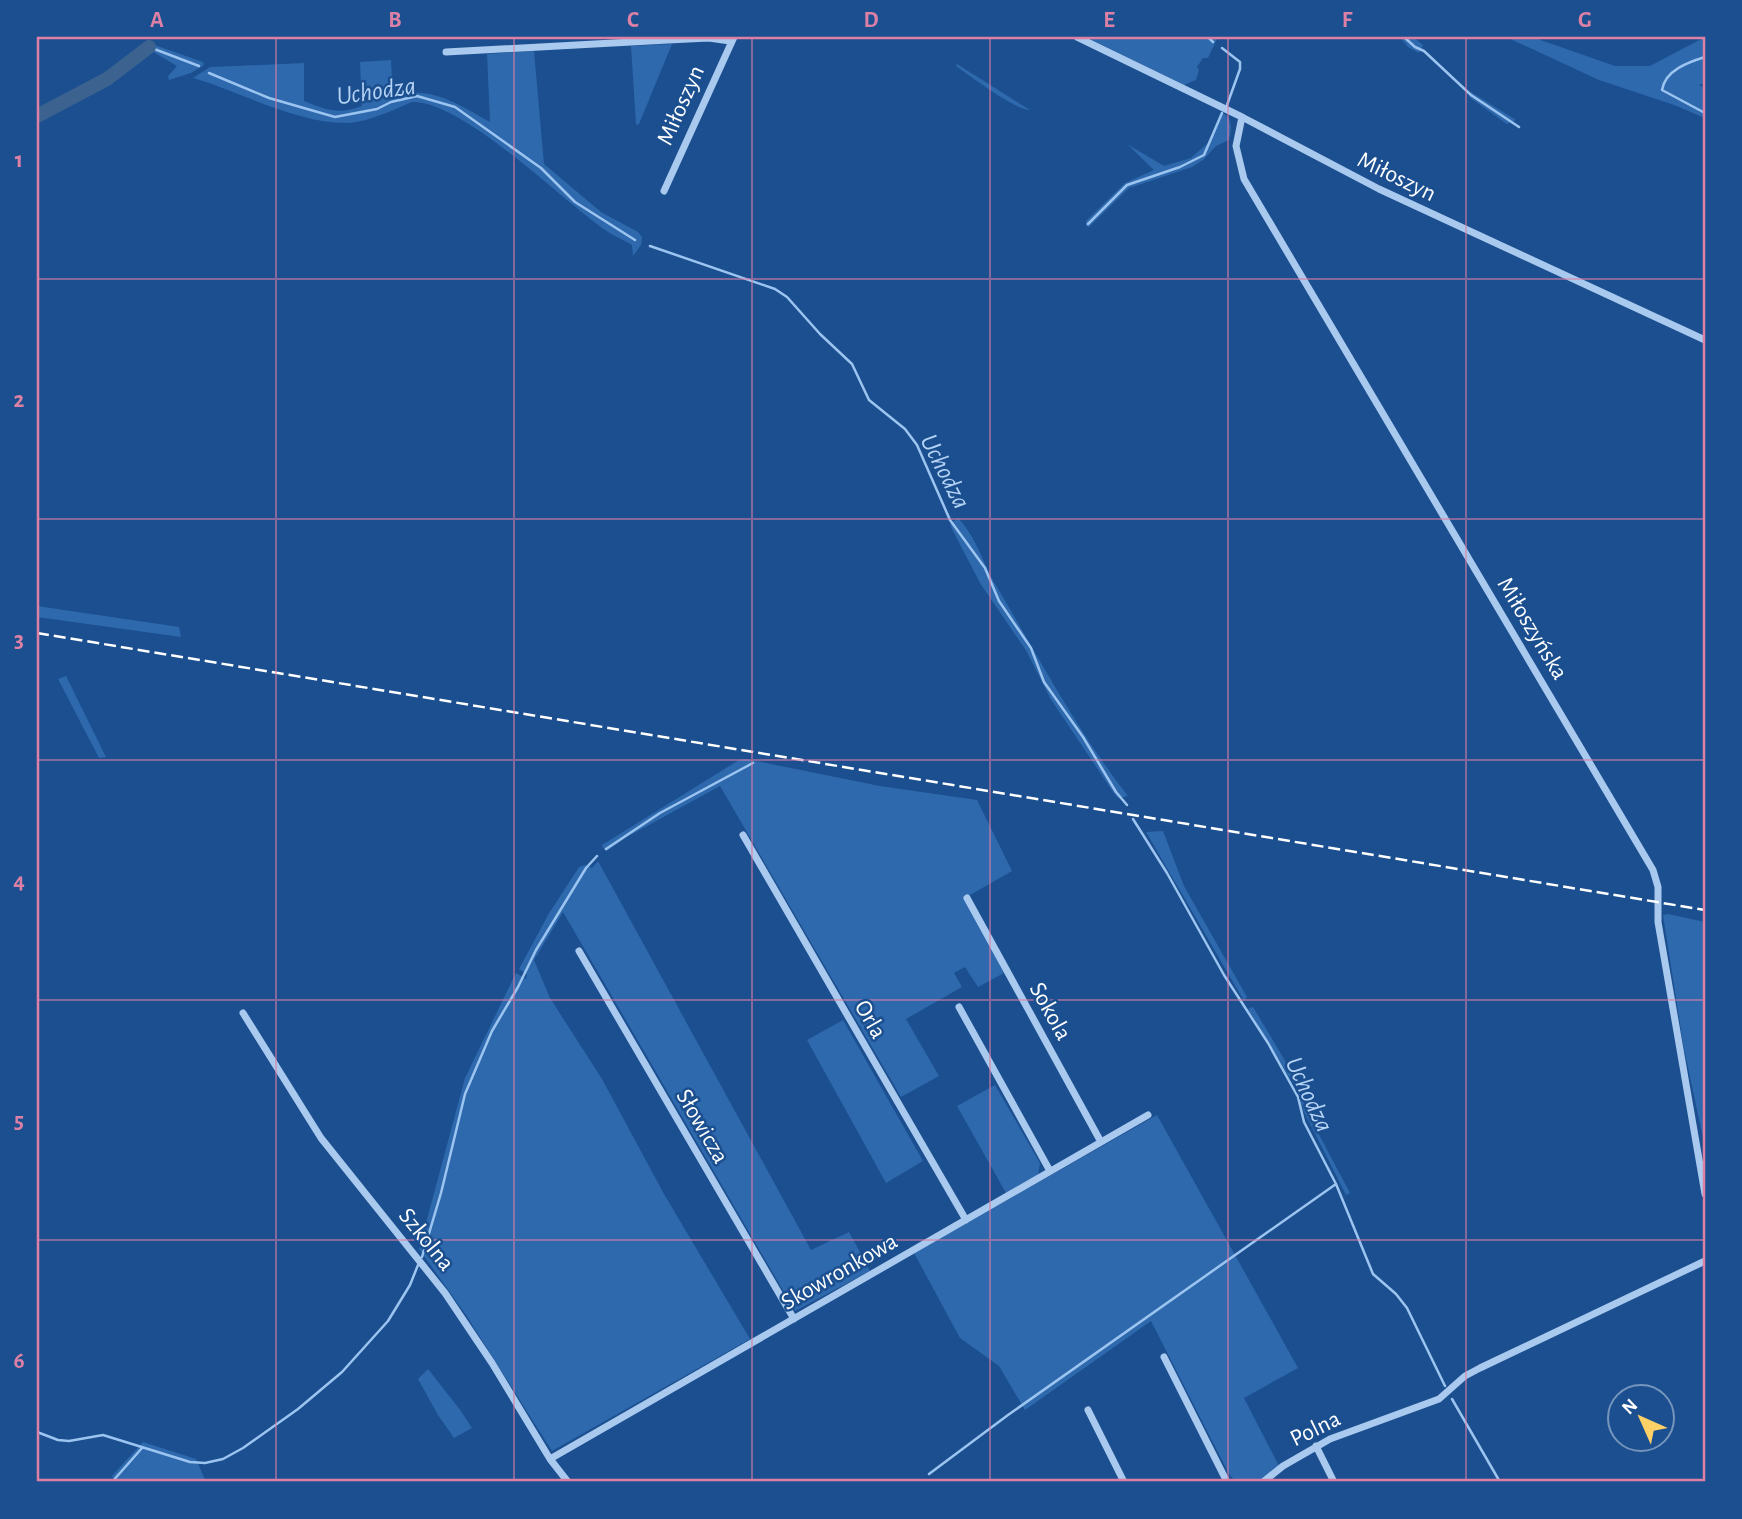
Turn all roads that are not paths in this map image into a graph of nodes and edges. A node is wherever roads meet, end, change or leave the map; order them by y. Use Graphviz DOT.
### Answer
graph roads {
  1 [pos="1077,37"];
  2 [pos="732,39"];
  3 [pos="446,52"];
  4 [pos="1242,117"];
  5 [pos="664,191"];
  6 [pos="1705,340"];
  7 [pos="743,835"];
  8 [pos="967,898"];
  9 [pos="579,951"];
  10 [pos="959,1007"];
  11 [pos="243,1013"];
  12 [pos="1148,1115"];
  13 [pos="1101,1142"];
  14 [pos="1050,1171"];
  15 [pos="1705,1194"];
  16 [pos="965,1220"];
  17 [pos="1705,1261"];
  18 [pos="794,1319"];
  19 [pos="1164,1357"];
  20 [pos="1088,1410"];
  21 [pos="1316,1446"];
  22 [pos="550,1459"];
  23 [pos="568,1482"];
  24 [pos="1124,1482"];
  25 [pos="1227,1482"];
  26 [pos="1263,1482"];
  27 [pos="1334,1482"];
  1 -- 4 [label="street, Miłoszyn"];
  2 -- 3 [label="street"];
  2 -- 5 [label="street, Miłoszyn"];
  4 -- 6 [label="street, Miłoszyn"];
  4 -- 15 [label="street, Miłoszyńska"];
  7 -- 16 [label="street, Orla"];
  8 -- 13 [label="street, Sokola"];
  9 -- 18 [label="street, Słowicza"];
  10 -- 14 [label="street"];
  11 -- 22 [label="street, Szkolna"];
  12 -- 13 [label="street, Skowronkowa"];
  13 -- 14 [label="street, Skowronkowa"];
  14 -- 16 [label="street, Skowronkowa"];
  16 -- 18 [label="street, Skowronkowa"];
  17 -- 21 [label="street, Polna"];
  18 -- 22 [label="street, Skowronkowa"];
  19 -- 25 [label="street"];
  20 -- 24 [label="street"];
  21 -- 26 [label="street, Polna"];
  21 -- 27 [label="street"];
  22 -- 23 [label="street, Szkolna"];
}
